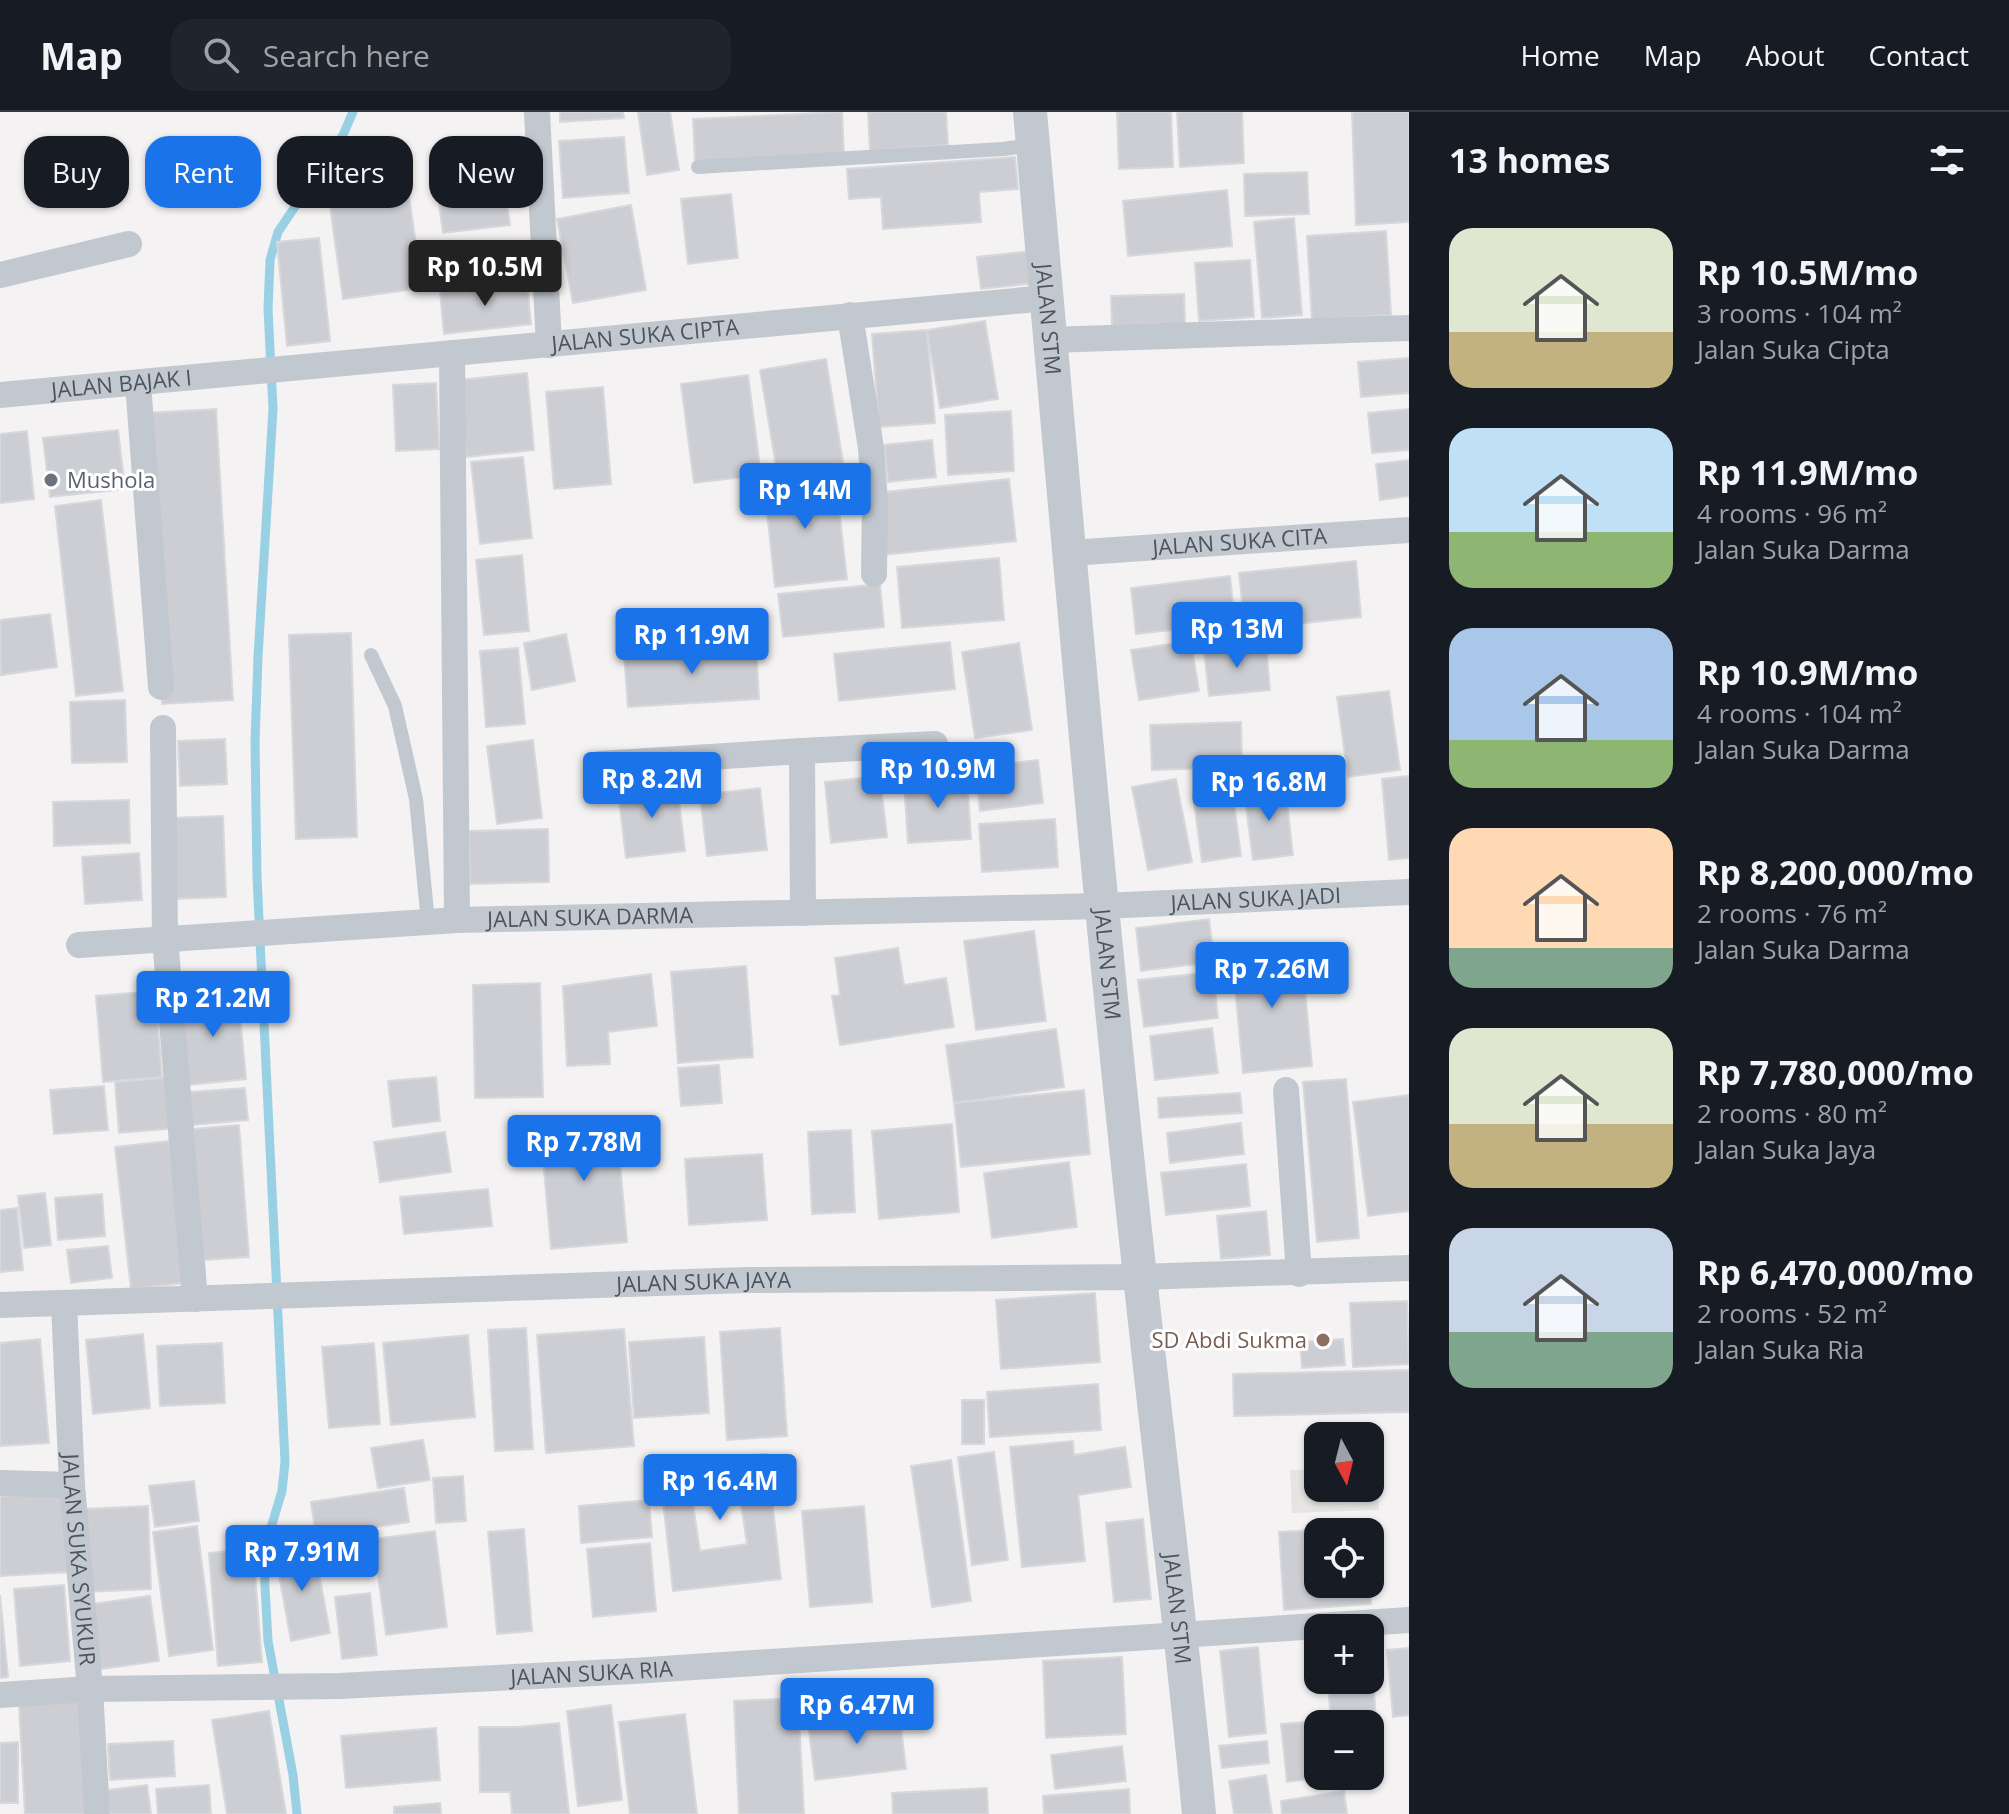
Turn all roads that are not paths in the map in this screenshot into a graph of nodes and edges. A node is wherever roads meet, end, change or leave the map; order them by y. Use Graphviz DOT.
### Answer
graph roads {
  1 [pos="537,112"];
  2 [pos="1031,128"];
  3 [pos="698,167"];
  4 [pos="129,244"];
  5 [pos="0,275"];
  6 [pos="1047,298"];
  7 [pos="850,315"];
  8 [pos="1409,328"];
  9 [pos="1050,340"];
  10 [pos="549,345"];
  11 [pos="452,353"];
  12 [pos="244,372"];
  13 [pos="138,383"];
  14 [pos="0,395"];
  15 [pos="1409,530"];
  16 [pos="1070,553"];
  17 [pos="874,574"];
  18 [pos="371,655"];
  19 [pos="161,687"];
  20 [pos="163,728"];
  21 [pos="935,744"];
  22 [pos="802,751"];
  23 [pos="600,764"];
  24 [pos="1409,892"];
  25 [pos="1103,906"];
  26 [pos="803,913"];
  27 [pos="457,920"];
  28 [pos="428,922"];
  29 [pos="165,938"];
  30 [pos="79,945"];
  31 [pos="1286,1090"];
  32 [pos="1409,1268"];
  33 [pos="1299,1274"];
  34 [pos="1140,1277"];
  35 [pos="195,1299"];
  36 [pos="64,1304"];
  37 [pos="0,1305"];
  38 [pos="0,1483"];
  39 [pos="72,1485"];
  40 [pos="1409,1620"];
  41 [pos="1182,1633"];
  42 [pos="90,1689"];
  43 [pos="0,1695"];
  44 [pos="97,1814"];
  45 [pos="1199,1814"];
  1 -- 10 [label="street"];
  2 -- 3 [label="lane"];
  2 -- 6 [label="street, JALAN STM"];
  4 -- 5 [label="street"];
  6 -- 7 [label="street, JALAN SUKA CIPTA"];
  6 -- 9 [label="street, JALAN STM"];
  7 -- 10 [label="street, JALAN SUKA CIPTA"];
  7 -- 17 [label="street"];
  8 -- 9 [label="street"];
  9 -- 16 [label="street, JALAN STM"];
  10 -- 11 [label="street, JALAN SUKA CIPTA"];
  11 -- 12 [label="street, JALAN SUKA CIPTA"];
  11 -- 27 [label="street"];
  12 -- 13 [label="street, JALAN BAJAK I"];
  13 -- 14 [label="street, JALAN BAJAK I"];
  13 -- 19 [label="street"];
  15 -- 16 [label="street, JALAN SUKA CITA"];
  16 -- 25 [label="street, JALAN STM"];
  18 -- 28 [label="lane"];
  20 -- 29 [label="street"];
  21 -- 22 [label="street"];
  22 -- 23 [label="street"];
  22 -- 26 [label="street"];
  24 -- 25 [label="street, JALAN SUKA JADI"];
  25 -- 26 [label="street, JALAN SUKA DARMA"];
  25 -- 34 [label="street, JALAN STM"];
  26 -- 27 [label="street, JALAN SUKA DARMA"];
  27 -- 28 [label="street, JALAN SUKA DARMA"];
  28 -- 29 [label="street, JALAN SUKA DARMA"];
  29 -- 30 [label="street, JALAN SUKA DARMA"];
  29 -- 35 [label="street"];
  31 -- 33 [label="street"];
  32 -- 33 [label="street, JALAN SUKA JAYA"];
  33 -- 34 [label="street, JALAN SUKA JAYA"];
  34 -- 35 [label="street, JALAN SUKA JAYA"];
  34 -- 41 [label="street, JALAN STM"];
  35 -- 36 [label="street, JALAN SUKA JAYA"];
  36 -- 37 [label="street, JALAN SUKA JAYA"];
  36 -- 39 [label="street, JALAN SUKA SYUKUR"];
  38 -- 39 [label="street"];
  39 -- 42 [label="street, JALAN SUKA SYUKUR"];
  40 -- 41 [label="street, JALAN SUKA RIA"];
  41 -- 42 [label="street, JALAN SUKA RIA"];
  41 -- 45 [label="street, JALAN STM"];
  42 -- 43 [label="street, JALAN SUKA RIA"];
  42 -- 44 [label="street, JALAN SUKA SYUKUR"];
}
